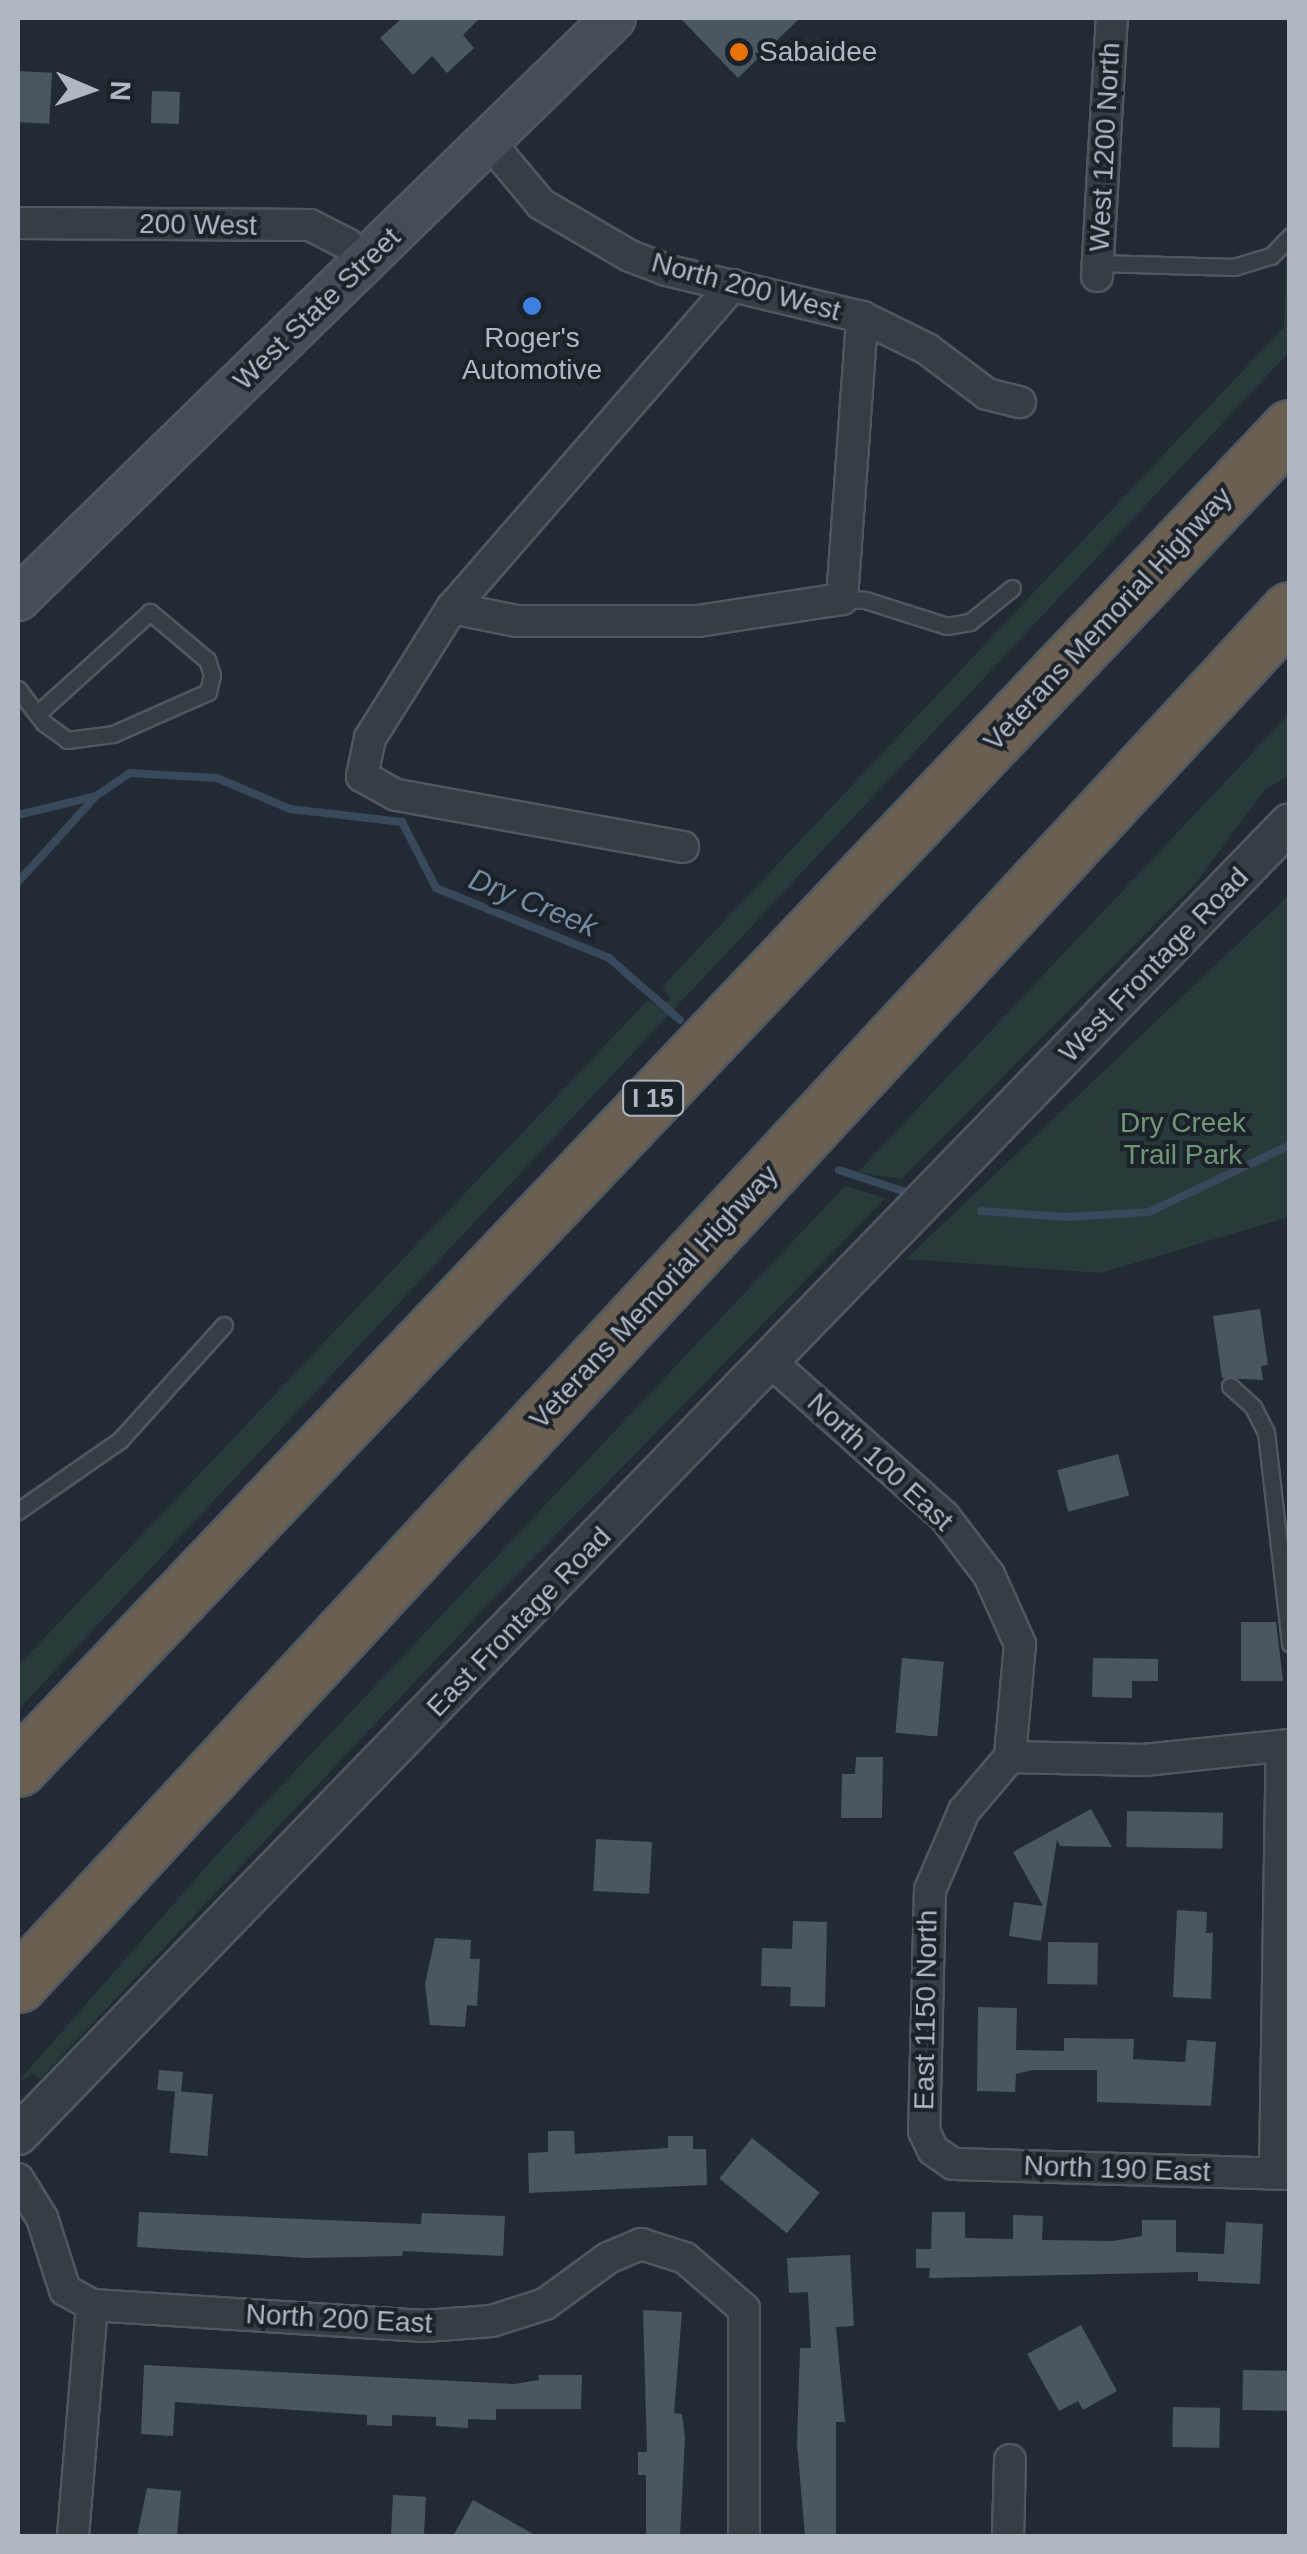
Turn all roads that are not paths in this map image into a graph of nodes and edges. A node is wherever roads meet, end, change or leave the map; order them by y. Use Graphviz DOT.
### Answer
graph roads {
  1 [pos="614,18"];
  2 [pos="1112,18"];
  3 [pos="491,144"];
  4 [pos="18,223"];
  5 [pos="1290,236"];
  6 [pos="365,263"];
  7 [pos="1098,269"];
  8 [pos="732,285"];
  9 [pos="862,317"];
  10 [pos="1020,402"];
  11 [pos="1290,428"];
  12 [pos="1012,588"];
  13 [pos="18,598"];
  14 [pos="842,599"];
  15 [pos="452,608"];
  16 [pos="1290,610"];
  17 [pos="18,689"];
  18 [pos="38,714"];
  19 [pos="1290,823"];
  20 [pos="683,847"];
  21 [pos="1018,1106"];
  22 [pos="224,1325"];
  23 [pos="772,1363"];
  24 [pos="1230,1386"];
  25 [pos="18,1512"];
  26 [pos="1290,1644"];
  27 [pos="1286,1745"];
  28 [pos="1010,1757"];
  29 [pos="18,1768"];
  30 [pos="18,1984"];
  31 [pos="18,2136"];
  32 [pos="946,2160"];
  33 [pos="1282,2173"];
  34 [pos="18,2179"];
  35 [pos="92,2306"];
  36 [pos="1010,2460"];
  37 [pos="72,2536"];
  38 [pos="744,2536"];
  39 [pos="1008,2536"];
  1 -- 3 [label="main road, West State Street"];
  2 -- 7 [label="street, West 1200 North"];
  3 -- 6 [label="main road, West State Street"];
  3 -- 8 [label="street, North 200 West"];
  4 -- 6 [label="street, 200 West"];
  5 -- 7 [label="lane"];
  6 -- 13 [label="main road, West State Street"];
  8 -- 9 [label="street, North 200 West"];
  8 -- 15 [label="street"];
  9 -- 10 [label="street, North 200 West"];
  9 -- 14 [label="street"];
  11 -- 29 [label="highway, Veterans Memorial Highway / I 15"];
  12 -- 14 [label="lane"];
  14 -- 15 [label="street"];
  15 -- 20 [label="street"];
  16 -- 30 [label="highway, Veterans Memorial Highway"];
  17 -- 18 [label="lane"];
  18 -- 18 [label="lane"];
  19 -- 21 [label="street, West Frontage Road"];
  21 -- 23 [label="street, East Frontage Road"];
  22 -- 25 [label="lane"];
  23 -- 28 [label="street, North 100 East"];
  23 -- 31 [label="street, East Frontage Road"];
  24 -- 26 [label="lane"];
  27 -- 28 [label="street"];
  27 -- 33 [label="street"];
  28 -- 32 [label="street, East 1150 North"];
  32 -- 33 [label="street, North 190 East"];
  34 -- 35 [label="street"];
  35 -- 37 [label="street"];
  35 -- 38 [label="street, North 200 East"];
  36 -- 39 [label="street"];
}
